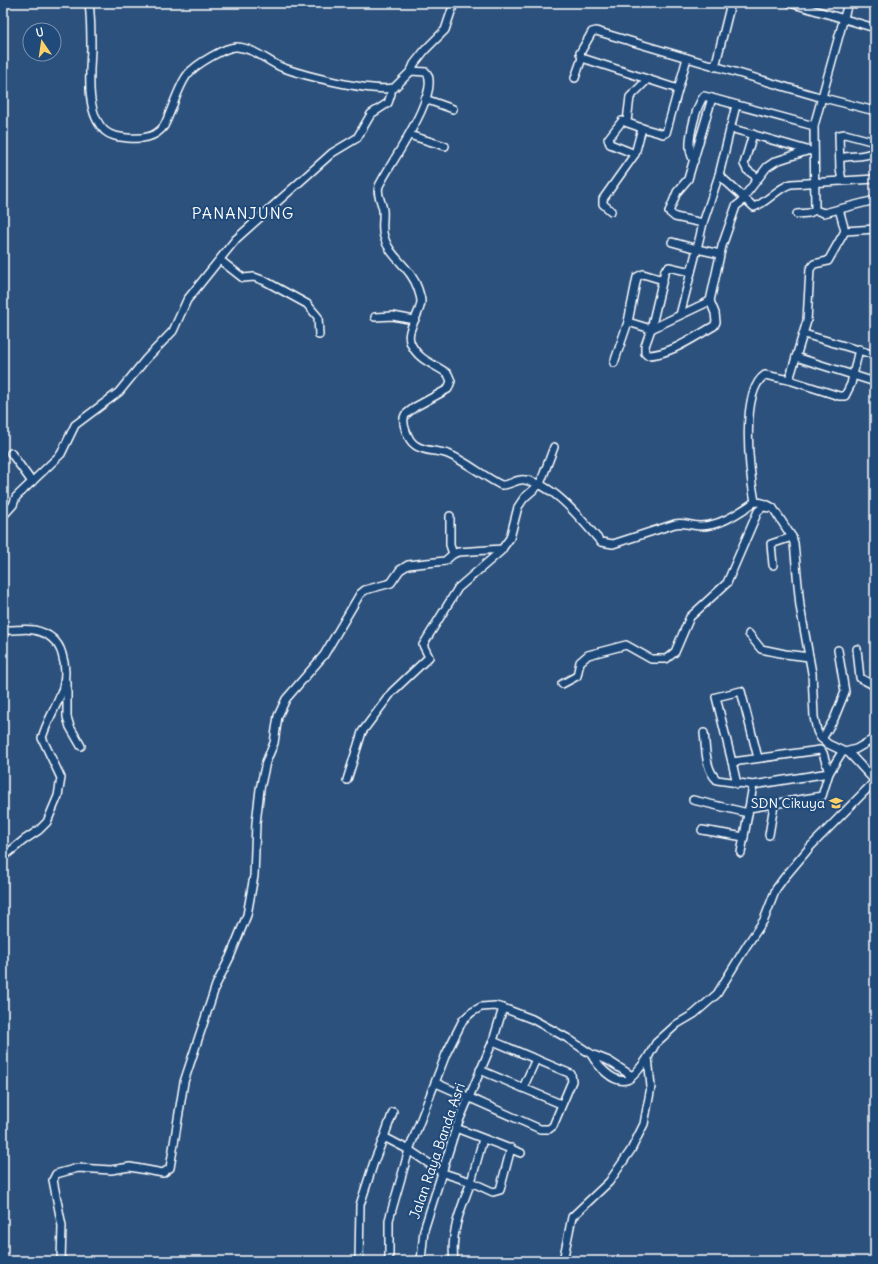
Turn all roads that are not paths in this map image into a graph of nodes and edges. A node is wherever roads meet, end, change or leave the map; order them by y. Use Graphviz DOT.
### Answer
graph roads {
  1 [pos="89,3"];
  2 [pos="454,3"];
  3 [pos="731,3"];
  4 [pos="790,3"];
  5 [pos="848,3"];
  6 [pos="843,18"];
  7 [pos="875,28"];
  8 [pos="582,58"];
  9 [pos="687,58"];
  10 [pos="715,67"];
  11 [pos="411,71"];
  12 [pos="575,78"];
  13 [pos="647,80"];
  14 [pos="391,89"];
  15 [pos="678,89"];
  16 [pos="712,98"];
  17 [pos="822,98"];
  18 [pos="425,99"];
  19 [pos="736,105"];
  20 [pos="453,109"];
  21 [pos="875,111"];
  22 [pos="627,122"];
  23 [pos="814,126"];
  24 [pos="642,128"];
  25 [pos="730,128"];
  26 [pos="753,134"];
  27 [pos="409,135"];
  28 [pos="875,142"];
  29 [pos="444,146"];
  30 [pos="875,151"];
  31 [pos="810,152"];
  32 [pos="635,154"];
  33 [pos="840,158"];
  34 [pos="694,161"];
  35 [pos="719,175"];
  36 [pos="758,178"];
  37 [pos="875,179"];
  38 [pos="842,181"];
  39 [pos="815,182"];
  40 [pos="744,199"];
  41 [pos="875,200"];
  42 [pos="839,209"];
  43 [pos="815,210"];
  44 [pos="610,211"];
  45 [pos="797,214"];
  46 [pos="703,223"];
  47 [pos="875,229"];
  48 [pos="845,231"];
  49 [pos="672,242"];
  50 [pos="697,248"];
  51 [pos="720,254"];
  52 [pos="220,260"];
  53 [pos="691,272"];
  54 [pos="663,280"];
  55 [pos="710,301"];
  56 [pos="680,316"];
  57 [pos="375,317"];
  58 [pos="414,320"];
  59 [pos="628,322"];
  60 [pos="651,329"];
  61 [pos="804,334"];
  62 [pos="319,335"];
  63 [pos="859,350"];
  64 [pos="875,355"];
  65 [pos="796,357"];
  66 [pos="614,362"];
  67 [pos="853,375"];
  68 [pos="789,380"];
  69 [pos="875,382"];
  70 [pos="554,446"];
  71 [pos="11,453"];
  72 [pos="32,482"];
  73 [pos="540,484"];
  74 [pos="16,497"];
  75 [pos="755,502"];
  76 [pos="3,508"];
  77 [pos="773,508"];
  78 [pos="3,516"];
  79 [pos="450,516"];
  80 [pos="792,537"];
  81 [pos="502,550"];
  82 [pos="453,554"];
  83 [pos="773,565"];
  84 [pos="3,630"];
  85 [pos="749,634"];
  86 [pos="857,649"];
  87 [pos="838,650"];
  88 [pos="809,657"];
  89 [pos="66,677"];
  90 [pos="562,684"];
  91 [pos="875,686"];
  92 [pos="704,732"];
  93 [pos="875,738"];
  94 [pos="822,739"];
  95 [pos="81,746"];
  96 [pos="845,752"];
  97 [pos="758,758"];
  98 [pos="732,762"];
  99 [pos="829,773"];
  100 [pos="347,780"];
  101 [pos="875,781"];
  102 [pos="737,784"];
  103 [pos="753,785"];
  104 [pos="694,800"];
  105 [pos="774,805"];
  106 [pos="749,811"];
  107 [pos="702,830"];
  108 [pos="769,836"];
  109 [pos="744,837"];
  110 [pos="741,853"];
  111 [pos="3,857"];
  112 [pos="503,1008"];
  113 [pos="493,1041"];
  114 [pos="592,1054"];
  115 [pos="648,1057"];
  116 [pos="536,1059"];
  117 [pos="480,1070"];
  118 [pos="632,1076"];
  119 [pos="436,1083"];
  120 [pos="523,1088"];
  121 [pos="468,1097"];
  122 [pos="561,1104"];
  123 [pos="393,1112"];
  124 [pos="456,1128"];
  125 [pos="384,1137"];
  126 [pos="483,1139"];
  127 [pos="511,1148"];
  128 [pos="409,1150"];
  129 [pos="521,1153"];
  130 [pos="443,1173"];
  131 [pos="471,1182"];
  132 [pos="61,1261"];
  133 [pos="359,1261"];
  134 [pos="389,1261"];
  135 [pos="421,1261"];
  136 [pos="454,1261"];
  137 [pos="563,1261"];
  1 -- 14 [label="street"];
  2 -- 11 [label="street"];
  3 -- 10 [label="street"];
  4 -- 6 [label="street"];
  5 -- 6 [label="street"];
  6 -- 7 [label="street"];
  6 -- 17 [label="street"];
  8 -- 9 [label="street"];
  8 -- 12 [label="street"];
  8 -- 13 [label="street"];
  9 -- 10 [label="street"];
  9 -- 15 [label="street"];
  10 -- 17 [label="street"];
  11 -- 14 [label="street"];
  11 -- 18 [label="street"];
  13 -- 15 [label="street"];
  13 -- 22 [label="street"];
  14 -- 52 [label="street"];
  15 -- 24 [label="street"];
  16 -- 19 [label="street"];
  16 -- 34 [label="street"];
  16 -- 34 [label="street"];
  17 -- 21 [label="street"];
  17 -- 23 [label="street"];
  18 -- 20 [label="street"];
  18 -- 27 [label="street"];
  19 -- 23 [label="street"];
  19 -- 25 [label="street"];
  22 -- 24 [label="street"];
  22 -- 32 [label="street"];
  23 -- 31 [label="street"];
  24 -- 32 [label="street"];
  25 -- 26 [label="street"];
  25 -- 35 [label="street"];
  26 -- 31 [label="street"];
  26 -- 36 [label="street"];
  27 -- 29 [label="street"];
  27 -- 58 [label="street"];
  28 -- 33 [label="street"];
  30 -- 33 [label="street"];
  31 -- 36 [label="street"];
  31 -- 39 [label="street"];
  32 -- 44 [label="street"];
  33 -- 38 [label="street"];
  34 -- 46 [label="street"];
  35 -- 40 [label="street"];
  35 -- 46 [label="street"];
  36 -- 40 [label="street"];
  37 -- 38 [label="street"];
  38 -- 39 [label="street"];
  39 -- 40 [label="street"];
  39 -- 43 [label="street"];
  40 -- 51 [label="street"];
  41 -- 42 [label="street"];
  42 -- 43 [label="street"];
  42 -- 48 [label="street"];
  43 -- 45 [label="street"];
  46 -- 50 [label="street"];
  47 -- 48 [label="street"];
  48 -- 61 [label="street"];
  49 -- 50 [label="street"];
  50 -- 51 [label="street"];
  50 -- 53 [label="street"];
  51 -- 55 [label="street"];
  52 -- 62 [label="street"];
  52 -- 72 [label="street"];
  53 -- 54 [label="street"];
  53 -- 56 [label="street"];
  54 -- 59 [label="street"];
  54 -- 60 [label="street"];
  55 -- 56 [label="street"];
  55 -- 60 [label="street"];
  56 -- 60 [label="street"];
  57 -- 58 [label="street"];
  58 -- 73 [label="street"];
  59 -- 60 [label="street"];
  59 -- 66 [label="street"];
  61 -- 63 [label="street"];
  61 -- 65 [label="street"];
  63 -- 64 [label="street"];
  63 -- 67 [label="street"];
  65 -- 67 [label="street"];
  65 -- 68 [label="street"];
  67 -- 68 [label="street"];
  67 -- 69 [label="street"];
  68 -- 75 [label="street"];
  70 -- 73 [label="street"];
  71 -- 72 [label="street"];
  72 -- 74 [label="street"];
  73 -- 75 [label="street"];
  73 -- 81 [label="street"];
  74 -- 76 [label="street"];
  74 -- 78 [label="street"];
  75 -- 77 [label="street"];
  77 -- 80 [label="street"];
  77 -- 90 [label="street"];
  79 -- 82 [label="street"];
  80 -- 83 [label="street"];
  80 -- 88 [label="street"];
  81 -- 82 [label="street"];
  81 -- 100 [label="street"];
  82 -- 132 [label="street"];
  84 -- 89 [label="street"];
  85 -- 88 [label="street"];
  86 -- 91 [label="street"];
  87 -- 94 [label="street"];
  88 -- 94 [label="street"];
  89 -- 95 [label="street"];
  89 -- 111 [label="street"];
  92 -- 102 [label="street"];
  93 -- 96 [label="street"];
  94 -- 96 [label="street"];
  96 -- 99 [label="street"];
  96 -- 101 [label="street"];
  97 -- 98 [label="street"];
  97 -- 98 [label="street"];
  97 -- 99 [label="street"];
  98 -- 102 [label="street"];
  99 -- 103 [label="street"];
  99 -- 105 [label="street"];
  101 -- 115 [label="street"];
  102 -- 103 [label="street"];
  103 -- 106 [label="street"];
  104 -- 106 [label="street"];
  105 -- 106 [label="street"];
  105 -- 108 [label="street"];
  106 -- 109 [label="street"];
  107 -- 109 [label="street"];
  109 -- 110 [label="street"];
  112 -- 113 [label="street, Jalan Raya Banda Asri"];
  112 -- 114 [label="street"];
  112 -- 119 [label="street"];
  113 -- 116 [label="street"];
  113 -- 117 [label="street, Jalan Raya Banda Asri"];
  114 -- 118 [label="street"];
  114 -- 118 [label="street"];
  115 -- 118 [label="street"];
  115 -- 137 [label="street"];
  116 -- 120 [label="street"];
  116 -- 122 [label="street"];
  117 -- 120 [label="street"];
  117 -- 121 [label="street, Jalan Raya Banda Asri"];
  119 -- 121 [label="street"];
  119 -- 128 [label="street"];
  120 -- 122 [label="street"];
  121 -- 122 [label="street"];
  121 -- 124 [label="street, Jalan Raya Banda Asri"];
  123 -- 125 [label="street"];
  124 -- 126 [label="street"];
  124 -- 130 [label="street, Jalan Raya Banda Asri"];
  125 -- 128 [label="street"];
  125 -- 133 [label="street"];
  126 -- 127 [label="street"];
  126 -- 131 [label="street"];
  127 -- 129 [label="street"];
  127 -- 131 [label="street"];
  128 -- 130 [label="street"];
  128 -- 134 [label="street"];
  130 -- 131 [label="street"];
  130 -- 135 [label="street, Jalan Raya Banda Asri"];
  131 -- 136 [label="street"];
}
